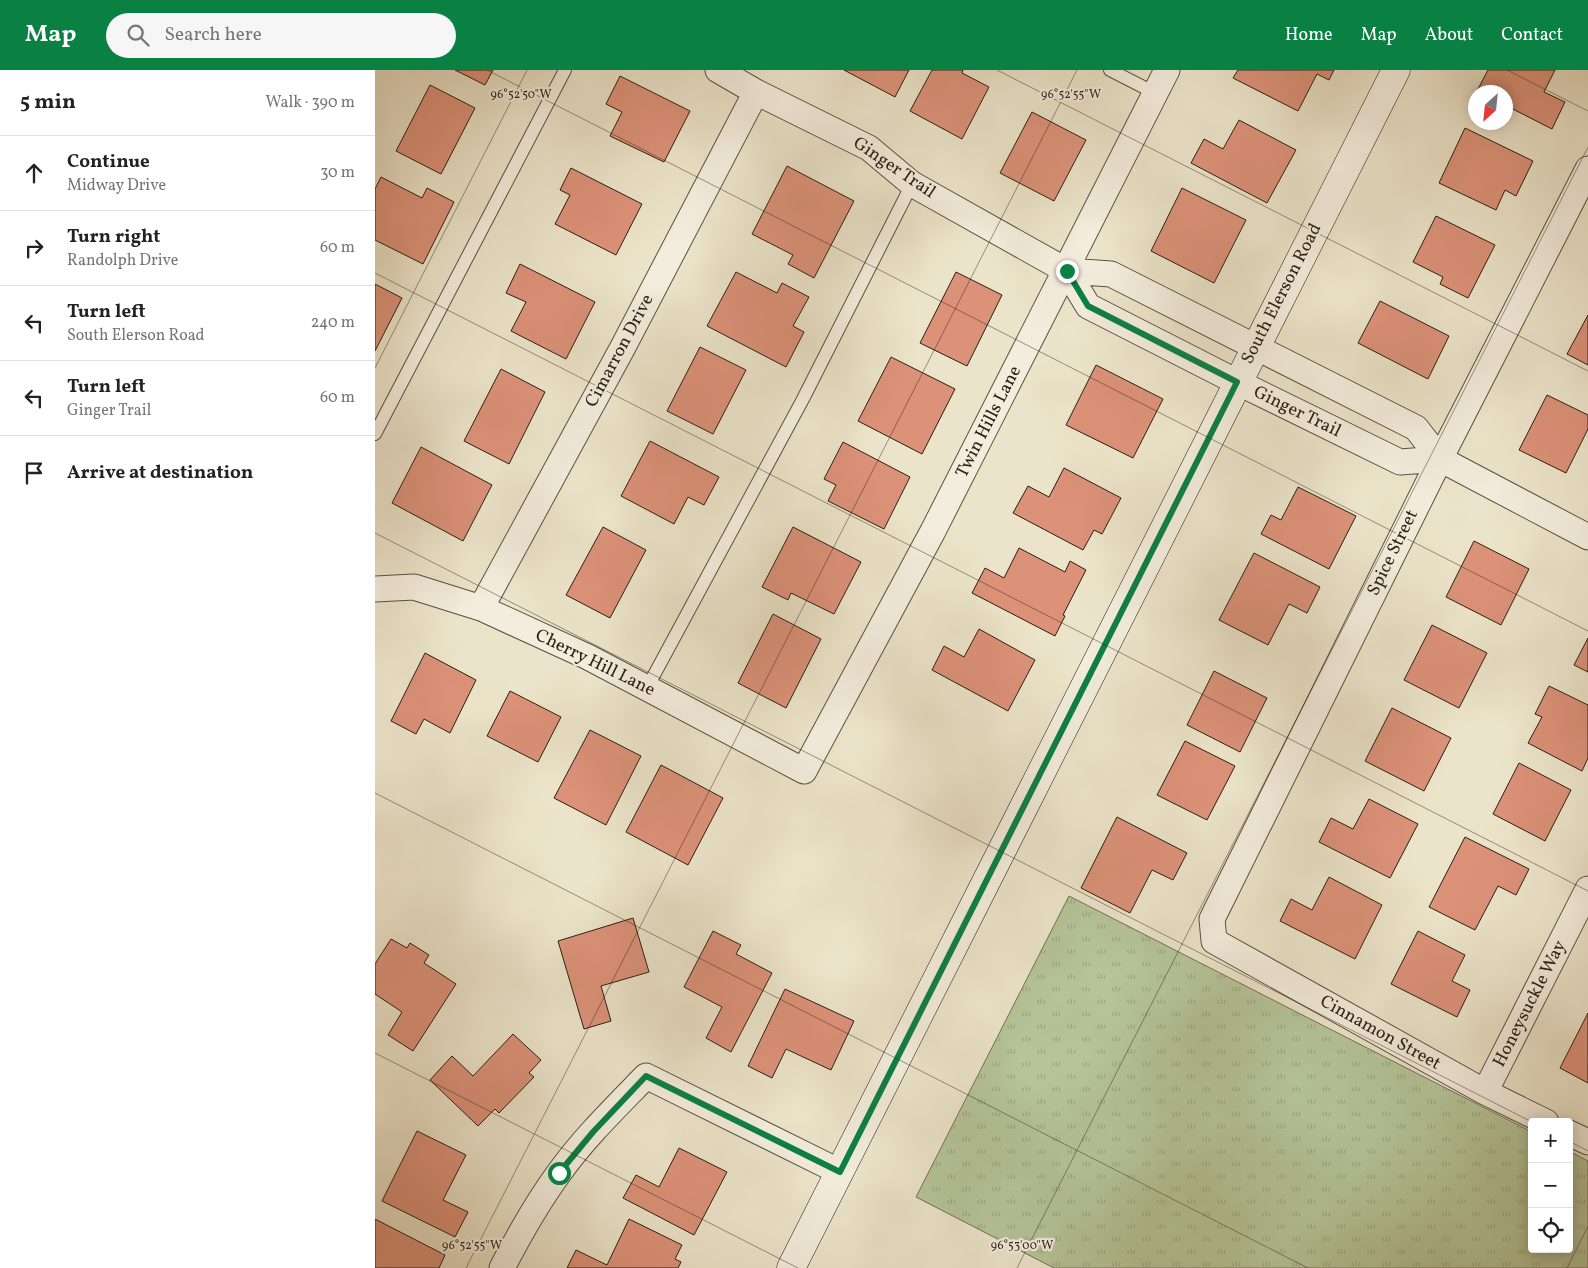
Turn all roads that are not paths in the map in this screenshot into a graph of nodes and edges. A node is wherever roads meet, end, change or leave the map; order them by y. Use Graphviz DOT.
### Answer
graph roads {
  1 [pos="565,70"];
  2 [pos="719,70"];
  3 [pos="1110,70"];
  4 [pos="1167,70"];
  5 [pos="1396,70"];
  6 [pos="756,92"];
  7 [pos="1155,93"];
  8 [pos="1588,169"];
  9 [pos="912,184"];
  10 [pos="1067,271"];
  11 [pos="1255,347"];
  12 [pos="1237,382"];
  13 [pos="375,434"];
  14 [pos="1440,459"];
  15 [pos="1588,537"];
  16 [pos="375,588"];
  17 [pos="481,608"];
  18 [pos="647,688"];
  19 [pos="804,771"];
  20 [pos="1588,888"];
  21 [pos="1215,941"];
  22 [pos="1485,1092"];
  23 [pos="1538,1118"];
  24 [pos="1573,1135"];
  25 [pos="1588,1142"];
  26 [pos="840,1172"];
  27 [pos="502,1268"];
  28 [pos="791,1268"];
  1 -- 13 [label="lane"];
  2 -- 6 [label="street, Ginger Trail"];
  3 -- 7 [label="lane"];
  4 -- 7 [label="street, Twin Hills Lane"];
  5 -- 11 [label="street, South Elerson Road"];
  6 -- 9 [label="street, Ginger Trail"];
  6 -- 17 [label="street, Cimarron Drive"];
  7 -- 10 [label="street, Twin Hills Lane"];
  8 -- 14 [label="street, Spice Street"];
  9 -- 10 [label="street, Ginger Trail"];
  9 -- 18 [label="lane"];
  10 -- 11 [label="street, Ginger Trail"];
  10 -- 12 [label="street, Ginger Trail"];
  10 -- 19 [label="street, Twin Hills Lane"];
  11 -- 12 [label="street, South Elerson Road"];
  11 -- 14 [label="street, Ginger Trail"];
  12 -- 14 [label="street, Ginger Trail"];
  12 -- 26 [label="street, South Elerson Road"];
  14 -- 15 [label="street, Ginger Trail"];
  14 -- 21 [label="street, Spice Street"];
  16 -- 17 [label="street, Cherry Hill Lane"];
  17 -- 18 [label="street, Cherry Hill Lane"];
  18 -- 19 [label="street, Cherry Hill Lane"];
  20 -- 22 [label="street, Honeysuckle Way"];
  21 -- 22 [label="street, Cinnamon Street"];
  22 -- 23 [label="street, Cinnamon Street"];
  24 -- 25 [label="street"];
  26 -- 27 [label="street"];
  26 -- 28 [label="street, South Elerson Road"];
}
